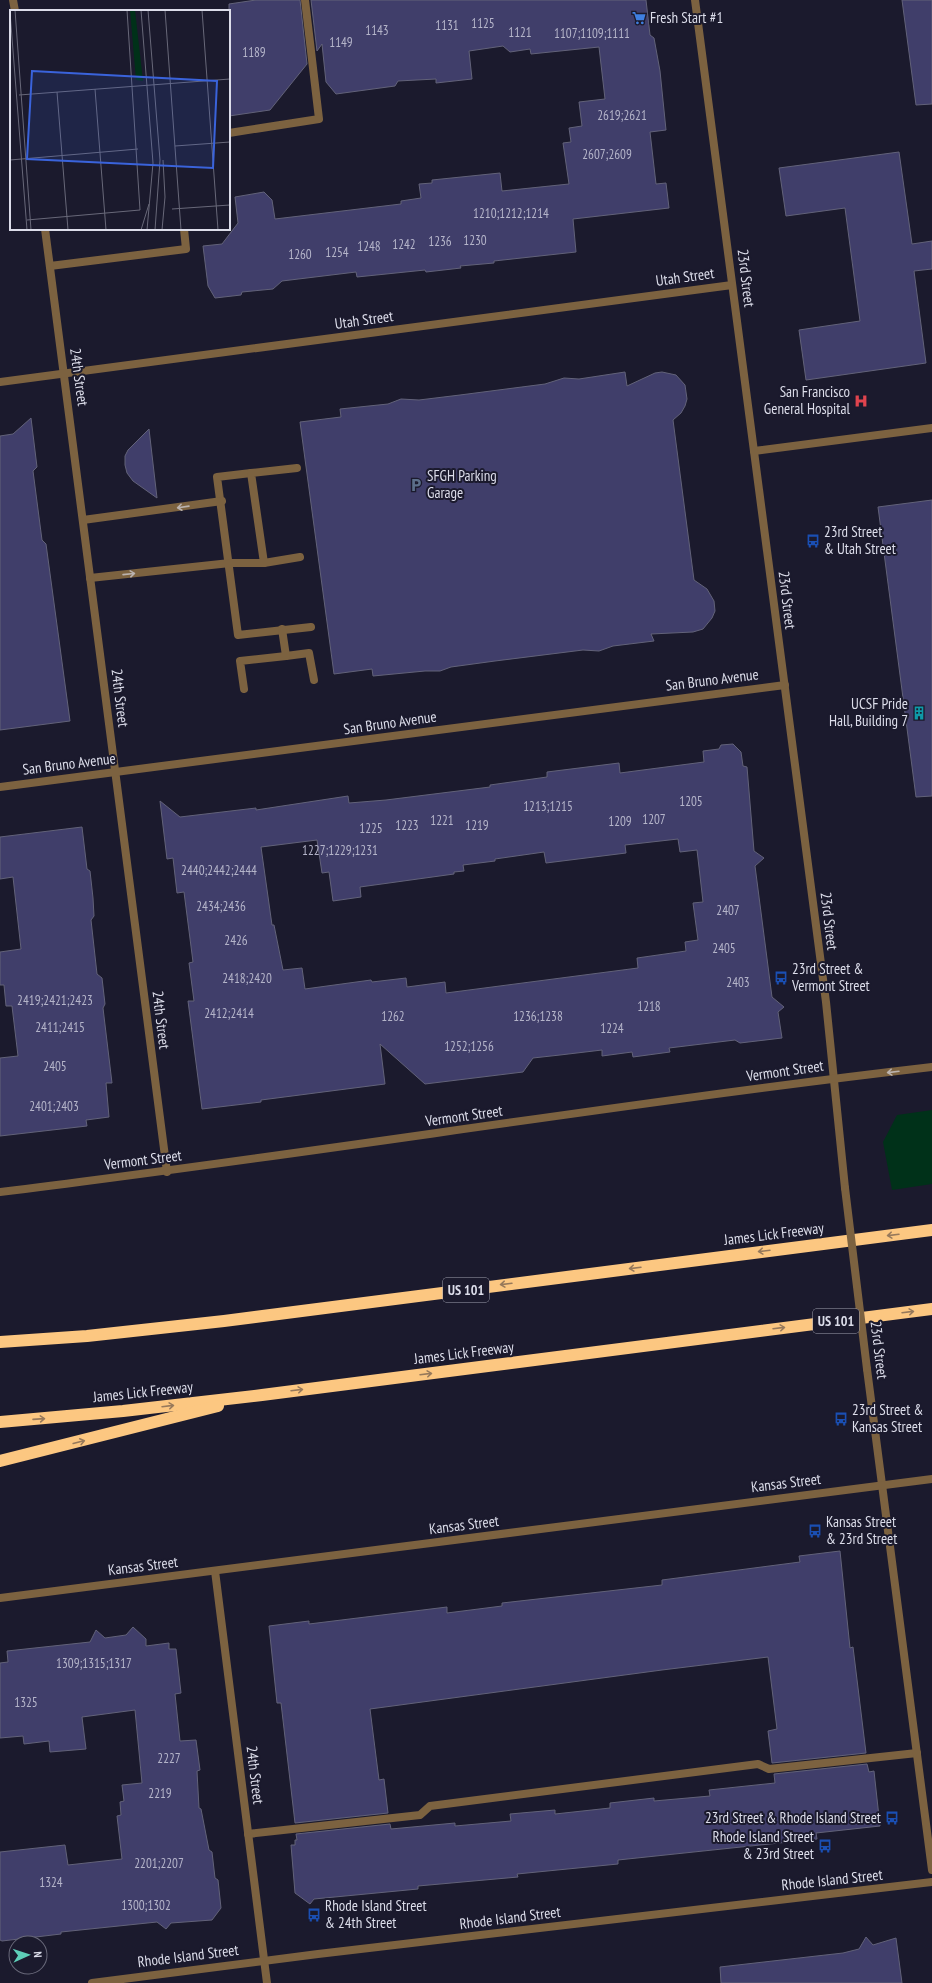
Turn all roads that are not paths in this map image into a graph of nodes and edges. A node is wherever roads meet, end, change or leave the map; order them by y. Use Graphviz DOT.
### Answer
graph roads {
  1 [pos="13,0"];
  2 [pos="305,0"];
  3 [pos="695,0"];
  4 [pos="15,10"];
  5 [pos="230,133"];
  6 [pos="45,230"];
  7 [pos="184,230"];
  8 [pos="50,266"];
  9 [pos="732,285"];
  10 [pos="64,374"];
  11 [pos="0,382"];
  12 [pos="932,428"];
  13 [pos="754,451"];
  14 [pos="297,468"];
  15 [pos="251,473"];
  16 [pos="222,501"];
  17 [pos="83,520"];
  18 [pos="300,557"];
  19 [pos="230,563"];
  20 [pos="264,563"];
  21 [pos="90,578"];
  22 [pos="310,627"];
  23 [pos="282,629"];
  24 [pos="286,656"];
  25 [pos="314,680"];
  26 [pos="784,685"];
  27 [pos="244,689"];
  28 [pos="115,773"];
  29 [pos="0,787"];
  30 [pos="932,1067"];
  31 [pos="834,1079"];
  32 [pos="167,1172"];
  33 [pos="0,1192"];
  34 [pos="932,1230"];
  35 [pos="932,1309"];
  36 [pos="0,1342"];
  37 [pos="262,1395"];
  38 [pos="0,1422"];
  39 [pos="0,1461"];
  40 [pos="932,1479"];
  41 [pos="882,1485"];
  42 [pos="215,1571"];
  43 [pos="0,1598"];
  44 [pos="917,1753"];
  45 [pos="248,1834"];
  46 [pos="932,1870"];
  47 [pos="932,1882"];
  48 [pos="264,1961"];
  49 [pos="92,1983"];
  50 [pos="267,1983"];
  1 -- 4 [label="street"];
  2 -- 5 [label="street"];
  3 -- 9 [label="street, 23rd Street"];
  6 -- 8 [label="street, 24th Street"];
  7 -- 8 [label="street"];
  8 -- 10 [label="street, 24th Street"];
  9 -- 10 [label="street, Utah Street"];
  9 -- 13 [label="street, 23rd Street"];
  10 -- 11 [label="street, Utah Street"];
  10 -- 17 [label="street, 24th Street"];
  12 -- 13 [label="street"];
  13 -- 26 [label="street, 23rd Street"];
  14 -- 15 [label="street"];
  15 -- 16 [label="street"];
  15 -- 20 [label="street"];
  16 -- 17 [label="street, one-way"];
  16 -- 19 [label="street"];
  17 -- 21 [label="street, 24th Street"];
  18 -- 20 [label="street"];
  19 -- 20 [label="street"];
  21 -- 19 [label="street, one-way"];
  19 -- 23 [label="street"];
  21 -- 28 [label="street, 24th Street"];
  22 -- 23 [label="street"];
  23 -- 24 [label="street"];
  24 -- 25 [label="street"];
  24 -- 27 [label="street"];
  26 -- 28 [label="street, San Bruno Avenue"];
  26 -- 31 [label="street, 23rd Street"];
  28 -- 29 [label="street, San Bruno Avenue"];
  28 -- 32 [label="street, 24th Street"];
  30 -- 31 [label="street, Vermont Street, one-way"];
  31 -- 32 [label="street, Vermont Street"];
  31 -- 41 [label="street, 23rd Street, bridge"];
  32 -- 33 [label="street, Vermont Street"];
  34 -- 36 [label="highway, James Lick Freeway / US 101, one-way"];
  37 -- 35 [label="highway, James Lick Freeway / US 101, one-way"];
  38 -- 37 [label="highway, James Lick Freeway / US 101, one-way"];
  39 -- 37 [label="highway, one-way"];
  40 -- 41 [label="street, Kansas Street"];
  41 -- 42 [label="street, Kansas Street"];
  41 -- 44 [label="street, 23rd Street"];
  42 -- 43 [label="street, Kansas Street"];
  42 -- 45 [label="street, 24th Street"];
  44 -- 45 [label="street"];
  44 -- 46 [label="street, 23rd Street"];
  45 -- 48 [label="street, 24th Street"];
  47 -- 48 [label="street, Rhode Island Street"];
  48 -- 49 [label="street, Rhode Island Street"];
  48 -- 50 [label="street, 24th Street"];
}
